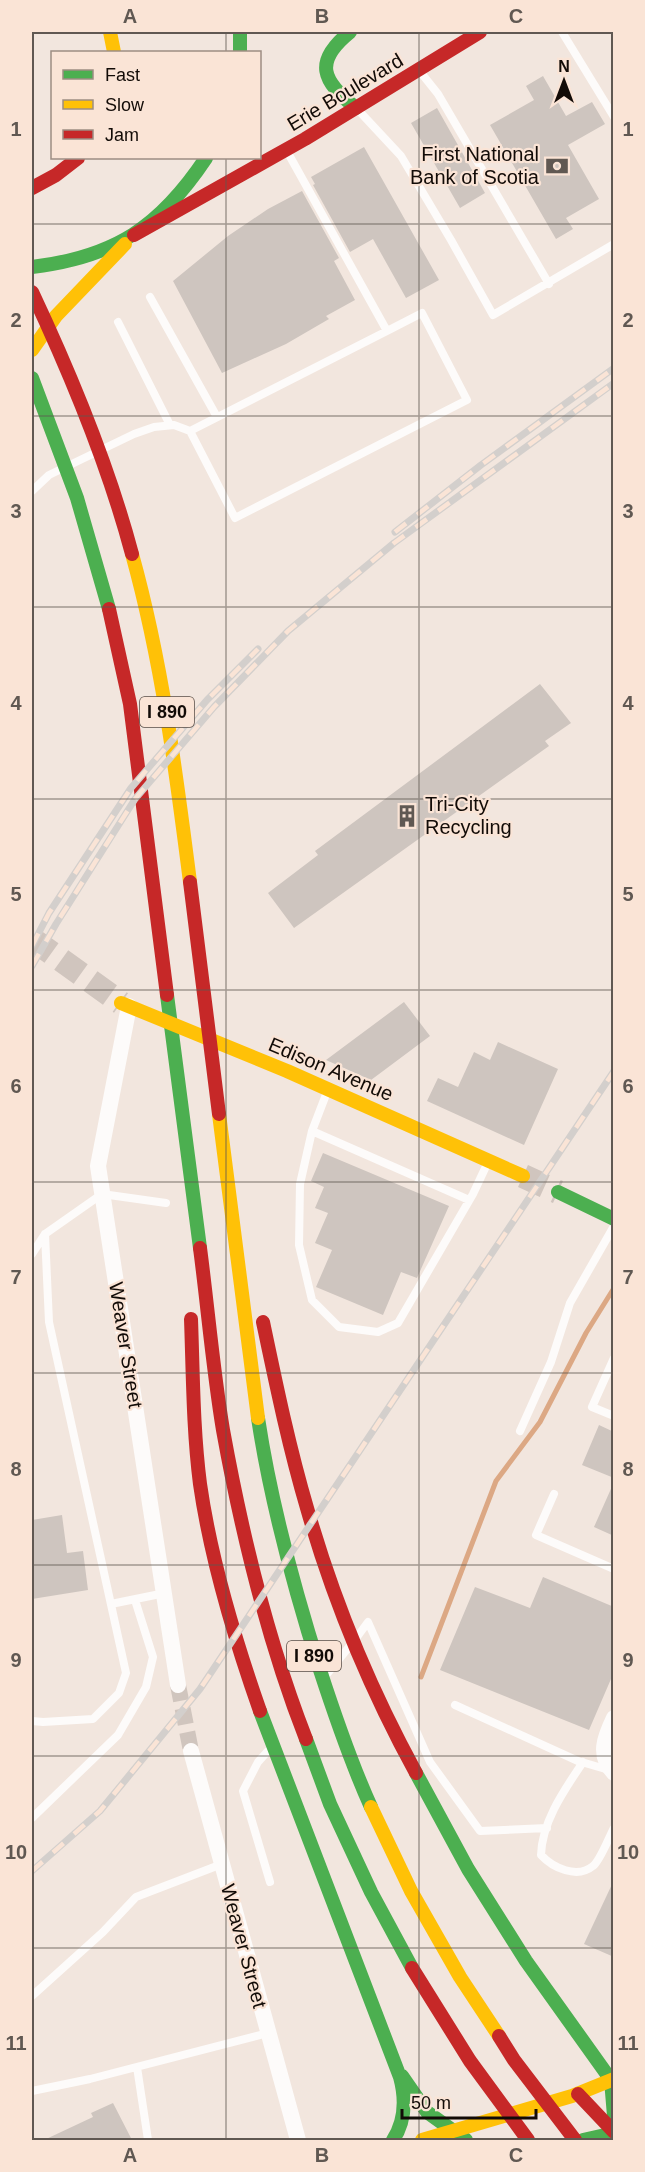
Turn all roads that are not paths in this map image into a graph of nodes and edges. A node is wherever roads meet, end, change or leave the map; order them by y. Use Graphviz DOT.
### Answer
graph roads {
  1 [pos="110,32"];
  2 [pos="240,32"];
  3 [pos="350,32"];
  4 [pos="480,32"];
  5 [pos="562,32"];
  6 [pos="114,51"];
  7 [pos="240,51"];
  8 [pos="419,70"];
  9 [pos="357,108"];
  10 [pos="614,117"];
  11 [pos="286,150"];
  12 [pos="77,159"];
  13 [pos="205,159"];
  14 [pos="32,188"];
  15 [pos="134,235"];
  16 [pos="614,244"];
  17 [pos="32,267"];
  18 [pos="32,275"];
  19 [pos="549,284"];
  20 [pos="32,292"];
  21 [pos="150,297"];
  22 [pos="118,322"];
  23 [pos="50,330"];
  24 [pos="387,331"];
  25 [pos="32,350"];
  26 [pos="32,378"];
  27 [pos="218,417"];
  28 [pos="170,425"];
  29 [pos="190,431"];
  30 [pos="32,491"];
  31 [pos="125,1004"];
  32 [pos="328,1089"];
  33 [pos="219,1111"];
  34 [pos="183,1115"];
  35 [pos="312,1131"];
  36 [pos="489,1161"];
  37 [pos="524,1176"];
  38 [pos="558,1192"];
  39 [pos="102,1194"];
  40 [pos="469,1200"];
  41 [pos="166,1203"];
  42 [pos="614,1219"];
  43 [pos="614,1226"];
  44 [pos="45,1234"];
  45 [pos="32,1254"];
  46 [pos="189,1276"];
  47 [pos="254,1281"];
  48 [pos="259,1304"];
  49 [pos="190,1311"];
  50 [pos="614,1358"];
  51 [pos="614,1416"];
  52 [pos="520,1431"];
  53 [pos="554,1494"];
  54 [pos="614,1569"];
  55 [pos="165,1593"];
  56 [pos="135,1600"];
  57 [pos="111,1604"];
  58 [pos="178,1685"];
  59 [pos="317,1688"];
  60 [pos="455,1705"];
  61 [pos="302,1706"];
  62 [pos="614,1718"];
  63 [pos="32,1721"];
  64 [pos="288,1725"];
  65 [pos="280,1734"];
  66 [pos="191,1751"];
  67 [pos="584,1762"];
  68 [pos="612,1772"];
  69 [pos="32,1818"];
  70 [pos="547,1828"];
  71 [pos="614,1828"];
  72 [pos="222,1864"];
  73 [pos="270,1882"];
  74 [pos="32,1996"];
  75 [pos="575,2029"];
  76 [pos="268,2033"];
  77 [pos="600,2045"];
  78 [pos="395,2063"];
  79 [pos="137,2067"];
  80 [pos="612,2079"];
  81 [pos="32,2091"];
  82 [pos="578,2094"];
  83 [pos="614,2116"];
  84 [pos="614,2132"];
  85 [pos="459,2138"];
  86 [pos="148,2140"];
  87 [pos="298,2140"];
  88 [pos="393,2140"];
  89 [pos="422,2140"];
  90 [pos="528,2140"];
  91 [pos="575,2140"];
  92 [pos="583,2140"];
  1 -- 6 [label="main road"];
  2 -- 7 [label="main road"];
  3 -- 9 [label="main road"];
  4 -- 8 [label="main road, Erie Boulevard"];
  5 -- 10 [label="lane"];
  8 -- 9 [label="main road, Erie Boulevard"];
  8 -- 19 [label="lane"];
  9 -- 11 [label="main road, Erie Boulevard"];
  9 -- 19 [label="lane"];
  11 -- 15 [label="main road, Erie Boulevard"];
  11 -- 24 [label="lane"];
  12 -- 14 [label="main road"];
  13 -- 15 [label="main road"];
  15 -- 17 [label="main road"];
  15 -- 25 [label="main road"];
  16 -- 19 [label="lane"];
  18 -- 23 [label="main road"];
  20 -- 23 [label="main road, I 890"];
  21 -- 27 [label="lane"];
  22 -- 28 [label="lane"];
  23 -- 33 [label="main road, I 890"];
  24 -- 27 [label="lane"];
  24 -- 29 [label="lane"];
  26 -- 34 [label="main road, I 890"];
  27 -- 29 [label="lane"];
  28 -- 29 [label="lane"];
  28 -- 30 [label="lane"];
  31 -- 32 [label="main road, Edison Avenue"];
  31 -- 39 [label="street, Weaver Street"];
  32 -- 35 [label="lane"];
  32 -- 36 [label="main road, Edison Avenue"];
  33 -- 47 [label="main road"];
  33 -- 91 [label="main road, I 890"];
  34 -- 46 [label="main road"];
  34 -- 90 [label="main road, I 890"];
  35 -- 40 [label="lane"];
  35 -- 40 [label="lane"];
  36 -- 37 [label="main road, Edison Avenue"];
  36 -- 40 [label="lane"];
  38 -- 42 [label="main road"];
  39 -- 41 [label="lane"];
  39 -- 44 [label="lane"];
  39 -- 55 [label="street, Weaver Street"];
  43 -- 52 [label="lane"];
  44 -- 45 [label="lane"];
  44 -- 57 [label="lane"];
  48 -- 75 [label="main road"];
  49 -- 78 [label="main road"];
  50 -- 51 [label="lane"];
  53 -- 54 [label="lane"];
  55 -- 56 [label="lane"];
  55 -- 58 [label="street, Weaver Street"];
  56 -- 57 [label="lane"];
  56 -- 69 [label="lane"];
  57 -- 63 [label="lane"];
  59 -- 70 [label="lane"];
  60 -- 67 [label="lane"];
  61 -- 64 [label="lane"];
  62 -- 68 [label="street"];
  65 -- 73 [label="lane"];
  66 -- 72 [label="street, Weaver Street"];
  67 -- 68 [label="lane"];
  67 -- 70 [label="lane"];
  70 -- 71 [label="lane"];
  72 -- 74 [label="lane"];
  72 -- 76 [label="street, Weaver Street"];
  75 -- 77 [label="main road"];
  75 -- 80 [label="main road"];
  76 -- 79 [label="lane"];
  76 -- 87 [label="street, Weaver Street"];
  78 -- 85 [label="main road"];
  78 -- 88 [label="main road"];
  79 -- 81 [label="lane"];
  79 -- 86 [label="lane"];
  80 -- 82 [label="main road"];
  80 -- 83 [label="main road"];
  82 -- 84 [label="main road"];
  82 -- 85 [label="main road"];
  84 -- 92 [label="main road"];
  85 -- 89 [label="main road"];
}
